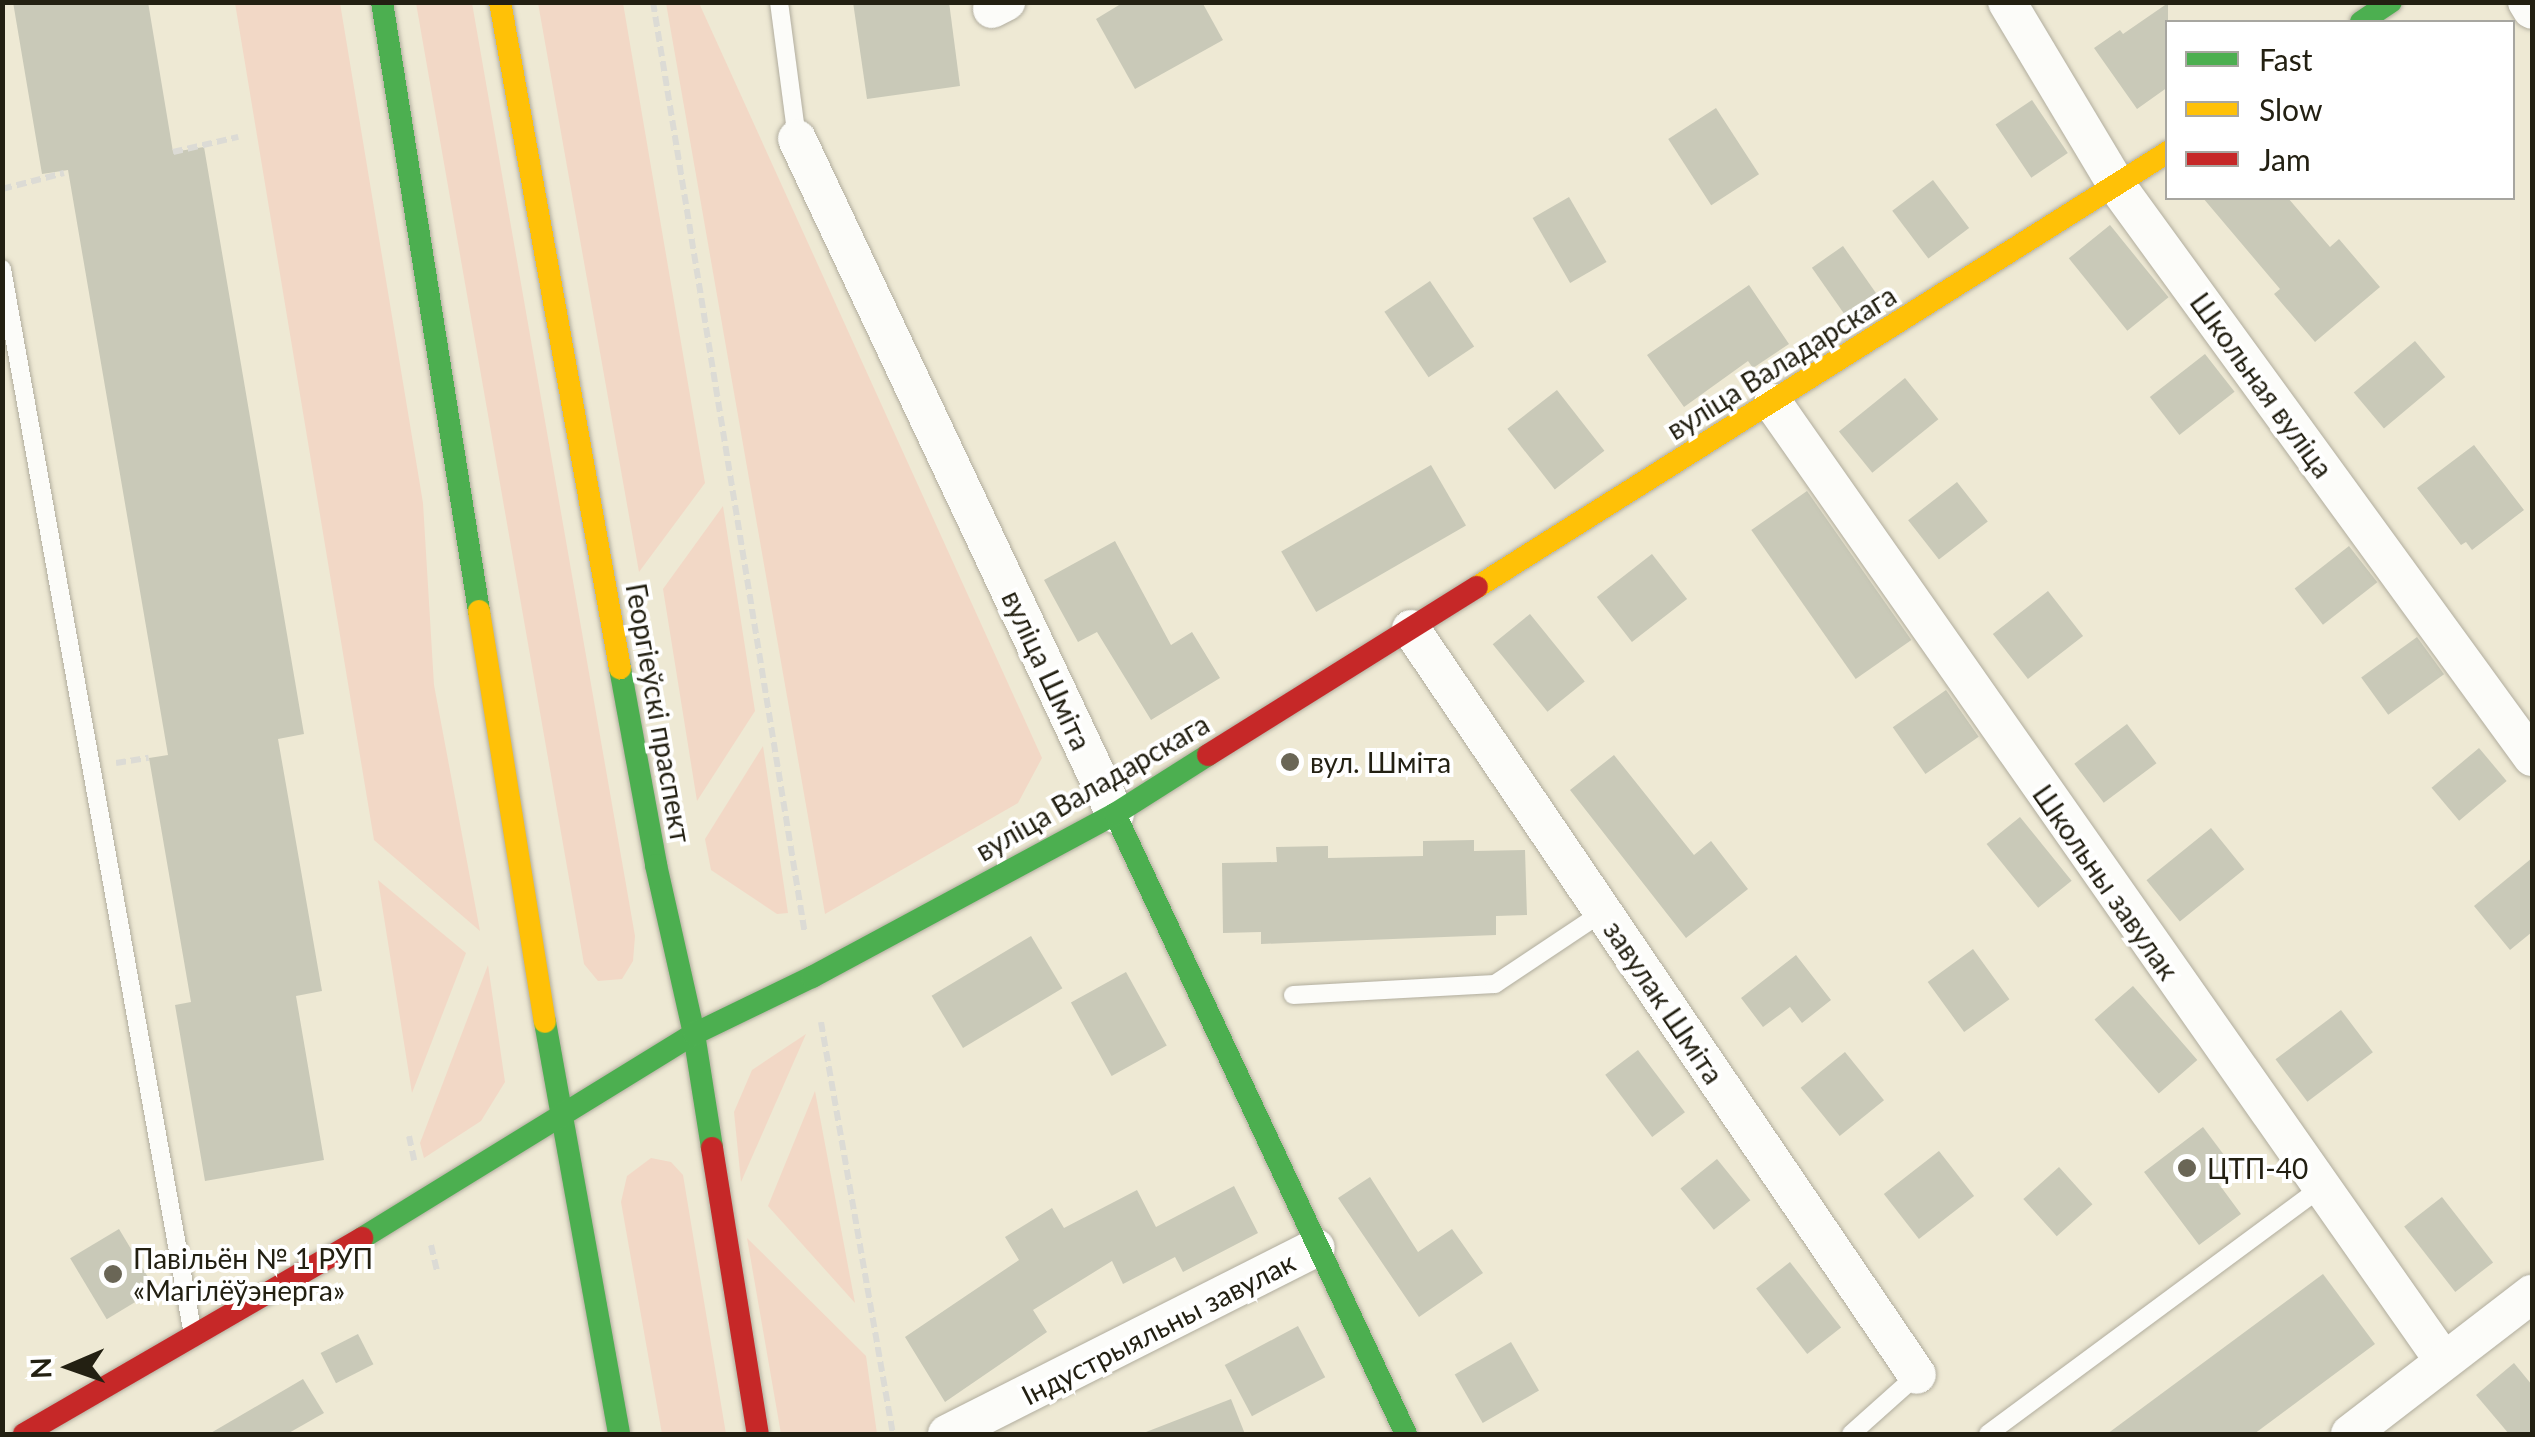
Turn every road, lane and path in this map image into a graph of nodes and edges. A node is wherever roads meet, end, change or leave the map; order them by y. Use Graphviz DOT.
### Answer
graph roads {
  1 [pos="382,2"];
  2 [pos="500,2"];
  3 [pos="653,2"];
  4 [pos="779,2"];
  5 [pos="2007,2"];
  6 [pos="2391,2"];
  7 [pos="2527,2"];
  8 [pos="2532,10"];
  9 [pos="2364,20"];
  10 [pos="238,137"];
  11 [pos="797,139"];
  12 [pos="173,152"];
  13 [pos="2165,154"];
  14 [pos="64,173"];
  15 [pos="2118,186"];
  16 [pos="2,189"];
  17 [pos="2,269"];
  18 [pos="1772,403"];
  19 [pos="1412,629"];
  20 [pos="2532,757"];
  21 [pos="1115,814"];
  22 [pos="1602,912"];
  23 [pos="805,930"];
  24 [pos="1293,995"];
  25 [pos="821,1019"];
  26 [pos="694,1034"];
  27 [pos="560,1116"];
  28 [pos="2319,1189"];
  29 [pos="1316,1248"];
  30 [pos="2532,1294"];
  31 [pos="193,1334"];
  32 [pos="2443,1360"];
  33 [pos="1917,1375"];
  34 [pos="2,1426"];
  35 [pos="7,1434"];
  36 [pos="24,1434"];
  37 [pos="619,1434"];
  38 [pos="758,1434"];
  39 [pos="894,1434"];
  40 [pos="947,1434"];
  41 [pos="1406,1434"];
  42 [pos="1851,1434"];
  43 [pos="1988,1434"];
  44 [pos="2350,1434"];
  1 -- 27 [label="main road"];
  2 -- 26 [label="main road, Георгіеўскі праспект"];
  3 -- 23 [label="path"];
  4 -- 11 [label="lane, вуліца Шміта"];
  5 -- 15 [label="street, Школьная вуліца"];
  6 -- 9 [label="main road"];
  7 -- 8 [label="street"];
  10 -- 12 [label="path"];
  11 -- 21 [label="street, вуліца Шміта"];
  13 -- 15 [label="main road, вуліца Валадарскага"];
  14 -- 16 [label="path"];
  15 -- 18 [label="main road, вуліца Валадарскага"];
  15 -- 20 [label="street, Школьная вуліца"];
  17 -- 31 [label="lane"];
  18 -- 19 [label="main road, вуліца Валадарскага"];
  18 -- 28 [label="street, Школьны завулак"];
  19 -- 21 [label="main road, вуліца Валадарскага"];
  19 -- 22 [label="street, завулак Шміта"];
  21 -- 26 [label="main road, вуліца Валадарскага"];
  21 -- 29 [label="main road, вуліца Шміта"];
  22 -- 24 [label="lane"];
  22 -- 33 [label="street, завулак Шміта"];
  25 -- 39 [label="path"];
  26 -- 27 [label="main road, вуліца Валадарскага"];
  26 -- 38 [label="main road, Георгіеўскі праспект"];
  27 -- 31 [label="main road, вуліца Валадарскага"];
  27 -- 37 [label="main road"];
  28 -- 32 [label="street, Школьны завулак"];
  28 -- 43 [label="lane"];
  29 -- 40 [label="street, Індустрыяльны завулак"];
  29 -- 41 [label="main road, вуліца Шміта"];
  30 -- 32 [label="street"];
  31 -- 36 [label="main road, вуліца Валадарскага"];
  32 -- 44 [label="street"];
  33 -- 42 [label="lane"];
  34 -- 35 [label="lane"];
}
